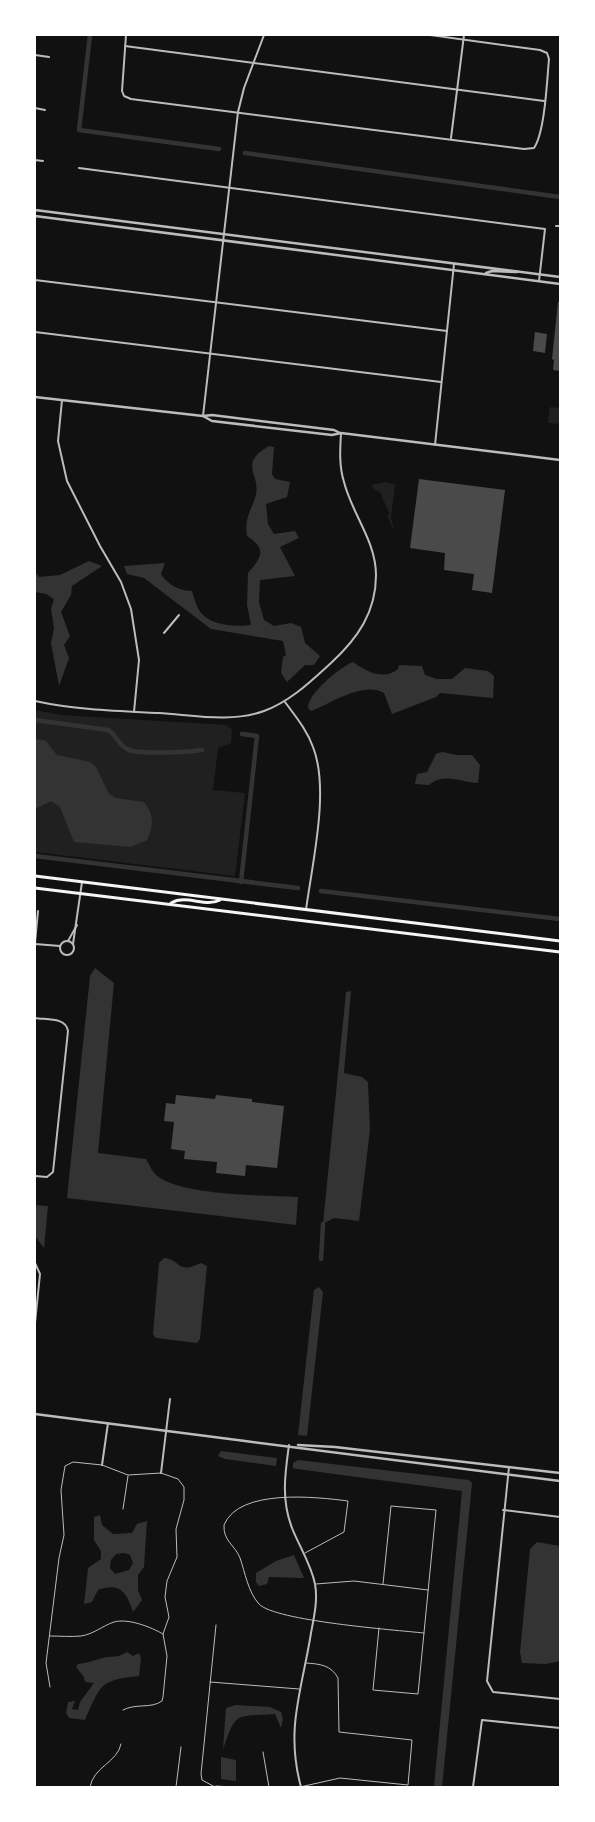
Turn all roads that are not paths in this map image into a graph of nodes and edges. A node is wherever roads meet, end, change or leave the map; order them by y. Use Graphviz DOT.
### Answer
graph roads {
  1 [pos="126,35"];
  2 [pos="264,35"];
  3 [pos="430,35"];
  4 [pos="464,35"];
  5 [pos="463,39"];
  6 [pos="125,46"];
  7 [pos="35,55"];
  8 [pos="49,57"];
  9 [pos="253,61"];
  10 [pos="457,89"];
  11 [pos="544,101"];
  12 [pos="35,108"];
  13 [pos="45,110"];
  14 [pos="238,112"];
  15 [pos="450,138"];
  16 [pos="35,160"];
  17 [pos="43,161"];
  18 [pos="79,168"];
  19 [pos="229,188"];
  20 [pos="35,210"];
  21 [pos="35,216"];
  22 [pos="556,226"];
  23 [pos="560,226"];
  24 [pos="224,234"];
  25 [pos="223,240"];
  26 [pos="291,242"];
  27 [pos="290,248"];
  28 [pos="454,264"];
  29 [pos="453,270"];
  30 [pos="519,272"];
  31 [pos="486,274"];
  32 [pos="540,274"];
  33 [pos="560,277"];
  34 [pos="35,280"];
  35 [pos="539,281"];
  36 [pos="560,284"];
  37 [pos="216,302"];
  38 [pos="447,331"];
  39 [pos="35,332"];
  40 [pos="209,354"];
  41 [pos="441,382"];
  42 [pos="35,397"];
  43 [pos="62,400"];
  44 [pos="203,416"];
  45 [pos="341,434"];
  46 [pos="435,446"];
  47 [pos="560,460"];
  48 [pos="179,615"];
  49 [pos="164,633"];
  50 [pos="35,701"];
  51 [pos="285,702"];
  52 [pos="134,712"];
  53 [pos="35,876"];
  54 [pos="82,882"];
  55 [pos="35,888"];
  56 [pos="81,894"];
  57 [pos="221,900"];
  58 [pos="170,904"];
  59 [pos="306,910"];
  60 [pos="38,911"];
  61 [pos="78,923"];
  62 [pos="68,941"];
  63 [pos="560,941"];
  64 [pos="35,943"];
  65 [pos="73,944"];
  66 [pos="61,946"];
  67 [pos="560,952"];
  68 [pos="35,1018"];
  69 [pos="35,1176"];
  70 [pos="35,1262"];
  71 [pos="35,1324"];
  72 [pos="170,1399"];
  73 [pos="35,1414"];
  74 [pos="108,1423"];
  75 [pos="167,1430"];
  76 [pos="289,1445"];
  77 [pos="102,1465"];
  78 [pos="509,1467"];
  79 [pos="162,1473"];
  80 [pos="560,1473"];
  81 [pos="508,1474"];
  82 [pos="128,1475"];
  83 [pos="560,1481"];
  84 [pos="284,1496"];
  85 [pos="123,1509"];
  86 [pos="503,1510"];
  87 [pos="560,1517"];
  88 [pos="305,1553"];
  89 [pos="315,1584"];
  90 [pos="383,1584"];
  91 [pos="428,1590"];
  92 [pos="314,1620"];
  93 [pos="216,1625"];
  94 [pos="379,1628"];
  95 [pos="424,1633"];
  96 [pos="163,1634"];
  97 [pos="49,1636"];
  98 [pos="306,1663"];
  99 [pos="210,1682"];
  100 [pos="50,1687"];
  101 [pos="299,1690"];
  102 [pos="560,1699"];
  103 [pos="124,1710"];
  104 [pos="560,1728"];
  105 [pos="121,1744"];
  106 [pos="181,1747"];
  107 [pos="264,1752"];
  108 [pos="215,1786"];
  109 [pos="90,1787"];
  110 [pos="176,1787"];
  111 [pos="232,1787"];
  112 [pos="269,1787"];
  113 [pos="300,1787"];
  114 [pos="473,1787"];
  1 -- 6 [label="street"];
  2 -- 9 [label="street"];
  3 -- 5 [label="street"];
  4 -- 5 [label="street"];
  5 -- 10 [label="street"];
  5 -- 11 [label="street"];
  6 -- 9 [label="street"];
  6 -- 14 [label="street"];
  7 -- 8 [label="street"];
  9 -- 10 [label="street"];
  9 -- 14 [label="street"];
  10 -- 11 [label="street"];
  10 -- 15 [label="street"];
  11 -- 15 [label="street"];
  12 -- 13 [label="street"];
  14 -- 15 [label="street"];
  14 -- 19 [label="street"];
  16 -- 17 [label="street"];
  18 -- 19 [label="street"];
  19 -- 24 [label="street"];
  19 -- 32 [label="street"];
  20 -- 24 [label="street"];
  21 -- 25 [label="street"];
  22 -- 23 [label="street"];
  24 -- 25 [label="street"];
  24 -- 26 [label="street"];
  25 -- 27 [label="street"];
  25 -- 37 [label="street"];
  26 -- 27 [label="street"];
  26 -- 28 [label="street"];
  27 -- 29 [label="street"];
  28 -- 29 [label="street"];
  28 -- 30 [label="street"];
  29 -- 31 [label="street"];
  29 -- 38 [label="street"];
  30 -- 31 [label="street"];
  30 -- 32 [label="street"];
  31 -- 35 [label="street"];
  32 -- 33 [label="street"];
  32 -- 35 [label="street"];
  34 -- 37 [label="street"];
  35 -- 36 [label="street"];
  37 -- 38 [label="street"];
  37 -- 40 [label="street"];
  38 -- 41 [label="street"];
  39 -- 40 [label="street"];
  40 -- 41 [label="street"];
  40 -- 44 [label="street"];
  41 -- 46 [label="street"];
  42 -- 43 [label="street"];
  43 -- 44 [label="street"];
  43 -- 52 [label="street"];
  44 -- 45 [label="street"];
  44 -- 45 [label="street"];
  45 -- 46 [label="street"];
  45 -- 51 [label="street"];
  46 -- 47 [label="street"];
  48 -- 49 [label="street"];
  50 -- 52 [label="street"];
  51 -- 52 [label="street"];
  51 -- 59 [label="street"];
  53 -- 54 [label="main road"];
  54 -- 56 [label="street"];
  54 -- 57 [label="main road"];
  55 -- 56 [label="main road"];
  56 -- 58 [label="main road"];
  56 -- 61 [label="street"];
  57 -- 58 [label="main road"];
  57 -- 59 [label="main road"];
  58 -- 67 [label="main road"];
  59 -- 63 [label="main road"];
  60 -- 64 [label="street"];
  61 -- 62 [label="street"];
  61 -- 65 [label="street"];
  62 -- 65 [label="street"];
  62 -- 66 [label="street"];
  64 -- 66 [label="street"];
  65 -- 66 [label="street"];
  68 -- 69 [label="street"];
  70 -- 71 [label="street"];
  72 -- 75 [label="street"];
  73 -- 74 [label="street"];
  74 -- 75 [label="street"];
  74 -- 77 [label="street"];
  75 -- 76 [label="street"];
  75 -- 79 [label="street"];
  76 -- 78 [label="street"];
  76 -- 81 [label="street"];
  76 -- 84 [label="street"];
  77 -- 82 [label="lane"];
  77 -- 97 [label="lane"];
  78 -- 80 [label="street"];
  78 -- 81 [label="street"];
  79 -- 82 [label="lane"];
  79 -- 96 [label="lane"];
  81 -- 83 [label="street"];
  81 -- 86 [label="street"];
  82 -- 85 [label="lane"];
  84 -- 88 [label="street"];
  84 -- 88 [label="lane"];
  84 -- 92 [label="lane"];
  86 -- 87 [label="street"];
  86 -- 102 [label="street"];
  88 -- 89 [label="street"];
  89 -- 90 [label="lane"];
  89 -- 92 [label="street"];
  90 -- 91 [label="lane"];
  90 -- 91 [label="lane"];
  91 -- 95 [label="lane"];
  92 -- 94 [label="lane"];
  92 -- 98 [label="street"];
  93 -- 99 [label="lane"];
  94 -- 95 [label="lane"];
  94 -- 95 [label="lane"];
  96 -- 97 [label="lane"];
  96 -- 103 [label="lane"];
  97 -- 100 [label="lane"];
  98 -- 101 [label="street"];
  98 -- 113 [label="lane"];
  99 -- 101 [label="lane"];
  99 -- 108 [label="lane"];
  101 -- 113 [label="street"];
  104 -- 114 [label="street"];
  105 -- 109 [label="lane"];
  106 -- 110 [label="lane"];
  107 -- 112 [label="lane"];
  108 -- 111 [label="lane"];
}
